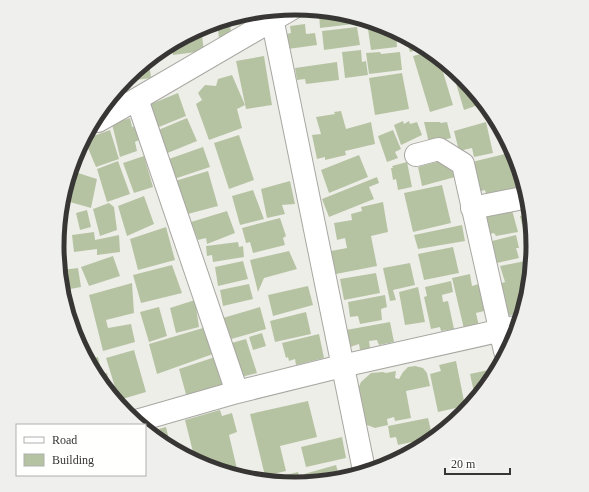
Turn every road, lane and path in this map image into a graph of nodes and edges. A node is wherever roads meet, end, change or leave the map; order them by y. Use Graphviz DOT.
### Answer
graph roads {
  1 [pos="272,16"];
  2 [pos="137,99"];
  3 [pos="101,119"];
  4 [pos="416,155"];
  5 [pos="520,198"];
  6 [pos="472,208"];
  7 [pos="507,336"];
  8 [pos="342,366"];
  9 [pos="237,392"];
  10 [pos="141,419"];
  11 [pos="363,467"];
  1 -- 2 [label="street"];
  1 -- 8 [label="street"];
  2 -- 3 [label="street"];
  2 -- 9 [label="street"];
  4 -- 6 [label="street"];
  5 -- 6 [label="street"];
  6 -- 7 [label="street"];
  7 -- 8 [label="street"];
  8 -- 9 [label="street"];
  8 -- 11 [label="street"];
  9 -- 10 [label="street"];
}
